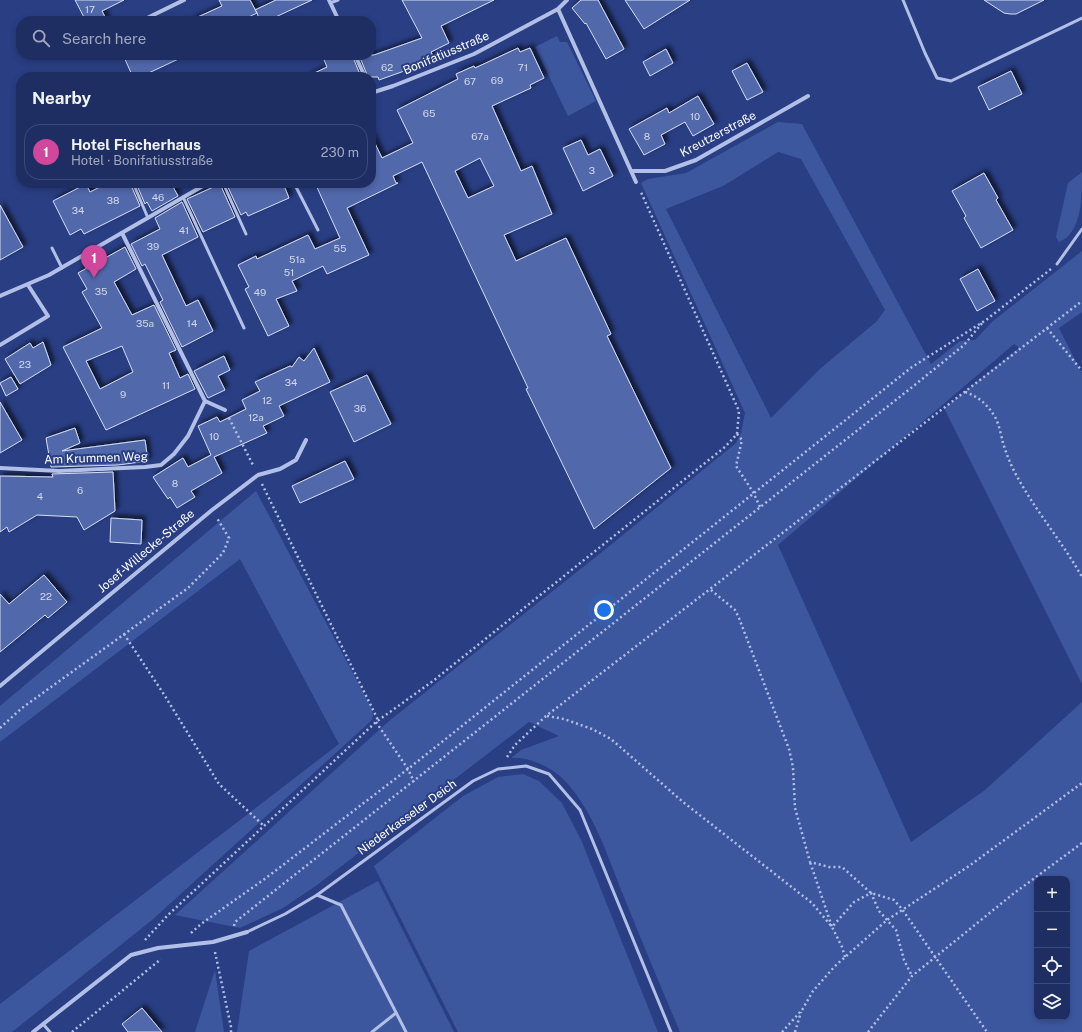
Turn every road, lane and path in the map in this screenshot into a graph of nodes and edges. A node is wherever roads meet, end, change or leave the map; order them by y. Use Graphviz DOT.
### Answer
graph roads {
  1 [pos="184,0"];
  2 [pos="338,0"];
  3 [pos="567,0"];
  4 [pos="903,0"];
  5 [pos="330,2"];
  6 [pos="558,9"];
  7 [pos="151,16"];
  8 [pos="337,16"];
  9 [pos="1082,18"];
  10 [pos="356,60"];
  11 [pos="362,72"];
  12 [pos="376,91"];
  13 [pos="808,96"];
  14 [pos="632,171"];
  15 [pos="636,182"];
  16 [pos="135,188"];
  17 [pos="199,188"];
  18 [pos="225,188"];
  19 [pos="297,188"];
  20 [pos="183,197"];
  21 [pos="148,218"];
  22 [pos="1082,229"];
  23 [pos="318,230"];
  24 [pos="122,233"];
  25 [pos="246,234"];
  26 [pos="52,248"];
  27 [pos="1057,264"];
  28 [pos="62,268"];
  29 [pos="28,285"];
  30 [pos="0,296"];
  31 [pos="1082,301"];
  32 [pos="986,320"];
  33 [pos="244,328"];
  34 [pos="1047,328"];
  35 [pos="0,345"];
  36 [pos="1082,371"];
  37 [pos="965,392"];
  38 [pos="206,401"];
  39 [pos="225,410"];
  40 [pos="737,434"];
  41 [pos="306,440"];
  42 [pos="0,468"];
  43 [pos="258,475"];
  44 [pos="753,492"];
  45 [pos="760,507"];
  46 [pos="212,510"];
  47 [pos="1082,577"];
  48 [pos="711,590"];
  49 [pos="124,634"];
  50 [pos="0,686"];
  51 [pos="546,716"];
  52 [pos="377,721"];
  53 [pos="0,728"];
  54 [pos="408,769"];
  55 [pos="498,769"];
  56 [pos="414,782"];
  57 [pos="1082,783"];
  58 [pos="264,826"];
  59 [pos="1082,843"];
  60 [pos="810,862"];
  61 [pos="871,893"];
  62 [pos="317,895"];
  63 [pos="902,909"];
  64 [pos="887,920"];
  65 [pos="832,927"];
  66 [pos="247,932"];
  67 [pos="230,937"];
  68 [pos="213,942"];
  69 [pos="178,945"];
  70 [pos="131,955"];
  71 [pos="845,957"];
  72 [pos="934,957"];
  73 [pos="912,976"];
  74 [pos="802,1010"];
  75 [pos="396,1013"];
  76 [pos="43,1024"];
  77 [pos="33,1032"];
  78 [pos="50,1032"];
  79 [pos="72,1032"];
  80 [pos="230,1032"];
  81 [pos="372,1032"];
  82 [pos="406,1032"];
  83 [pos="671,1032"];
  84 [pos="782,1032"];
  85 [pos="795,1032"];
  86 [pos="868,1032"];
  87 [pos="987,1032"];
  1 -- 7 [label="street"];
  2 -- 5 [label="lane"];
  3 -- 6 [label="street, Bonifatiusstraße"];
  4 -- 9 [label="lane"];
  5 -- 8 [label="street"];
  6 -- 12 [label="street, Bonifatiusstraße"];
  6 -- 14 [label="street"];
  10 -- 11 [label="street"];
  13 -- 14 [label="street, Kreutzerstraße"];
  14 -- 15 [label="street"];
  15 -- 40 [label="path"];
  16 -- 21 [label="lane"];
  17 -- 20 [label="street"];
  18 -- 25 [label="lane"];
  19 -- 23 [label="lane"];
  20 -- 21 [label="street"];
  20 -- 33 [label="lane"];
  21 -- 24 [label="street"];
  22 -- 27 [label="lane"];
  24 -- 28 [label="street"];
  24 -- 38 [label="street"];
  26 -- 28 [label="lane"];
  27 -- 32 [label="path"];
  28 -- 29 [label="street"];
  29 -- 30 [label="street"];
  29 -- 35 [label="street"];
  31 -- 34 [label="path"];
  32 -- 44 [label="path"];
  32 -- 45 [label="path"];
  34 -- 36 [label="path"];
  34 -- 37 [label="path"];
  37 -- 47 [label="path"];
  37 -- 48 [label="path"];
  38 -- 39 [label="street"];
  38 -- 42 [label="street, Am Krummen Weg"];
  39 -- 43 [label="path"];
  40 -- 44 [label="path"];
  40 -- 52 [label="path"];
  41 -- 43 [label="street, Josef-Willecke-Straße"];
  43 -- 46 [label="street, Josef-Willecke-Straße"];
  43 -- 52 [label="path"];
  44 -- 45 [label="path"];
  44 -- 54 [label="path"];
  45 -- 56 [label="path"];
  46 -- 49 [label="path"];
  46 -- 50 [label="street, Josef-Willecke-Straße"];
  48 -- 51 [label="path"];
  48 -- 60 [label="path"];
  49 -- 53 [label="path"];
  49 -- 58 [label="path"];
  51 -- 55 [label="path"];
  51 -- 65 [label="path"];
  52 -- 54 [label="path"];
  52 -- 58 [label="path"];
  54 -- 56 [label="path"];
  54 -- 69 [label="path"];
  55 -- 62 [label="lane, Niederkasseler Deich"];
  55 -- 83 [label="lane, Niederkasseler Deich"];
  56 -- 67 [label="path"];
  57 -- 63 [label="path"];
  58 -- 70 [label="path"];
  59 -- 72 [label="path"];
  60 -- 61 [label="path"];
  60 -- 65 [label="path"];
  61 -- 63 [label="path"];
  61 -- 64 [label="path"];
  61 -- 65 [label="path"];
  62 -- 66 [label="lane, Niederkasseler Deich"];
  62 -- 75 [label="lane"];
  63 -- 64 [label="path"];
  63 -- 72 [label="path"];
  64 -- 71 [label="path"];
  64 -- 73 [label="path"];
  65 -- 71 [label="path"];
  66 -- 67 [label="street, Niederkasseler Deich"];
  67 -- 68 [label="street, Niederkasseler Deich"];
  68 -- 69 [label="street, Niederkasseler Deich"];
  68 -- 80 [label="path"];
  69 -- 70 [label="street, Niederkasseler Deich"];
  69 -- 79 [label="path"];
  70 -- 76 [label="street, Niederkasseler Deich"];
  71 -- 74 [label="path"];
  72 -- 73 [label="path"];
  72 -- 87 [label="path"];
  73 -- 86 [label="path"];
  74 -- 84 [label="path"];
  74 -- 85 [label="path"];
  75 -- 81 [label="lane"];
  75 -- 82 [label="lane"];
  76 -- 77 [label="street, Niederkasseler Deich"];
  76 -- 78 [label="lane"];
}
